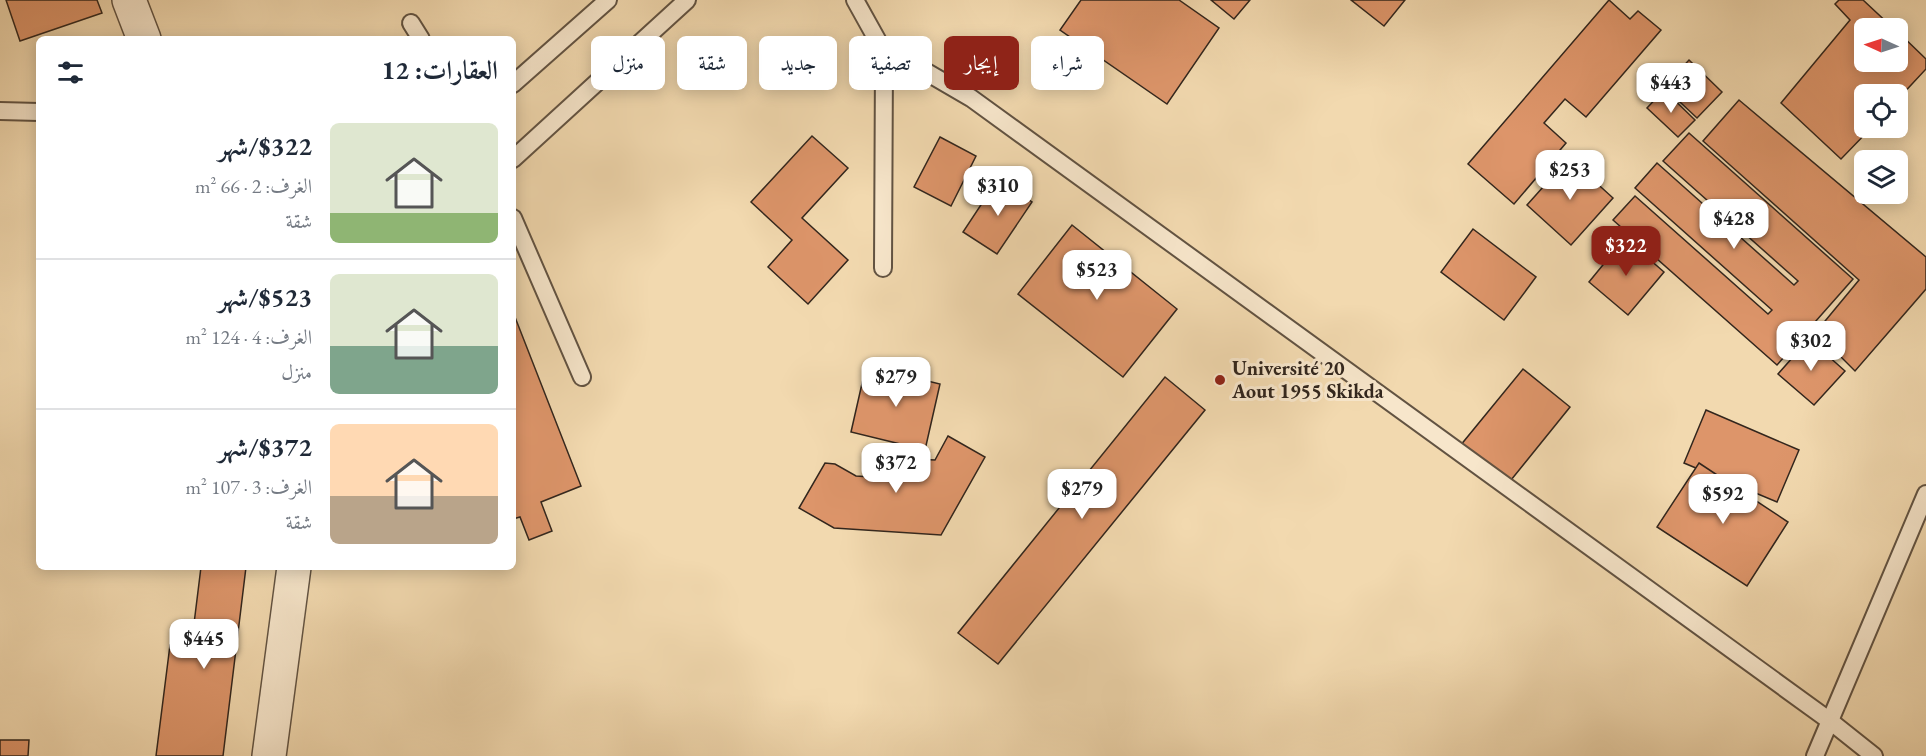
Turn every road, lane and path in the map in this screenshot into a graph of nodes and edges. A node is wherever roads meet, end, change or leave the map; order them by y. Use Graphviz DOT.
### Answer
graph roads {
  1 [pos="129,0"];
  2 [pos="608,0"];
  3 [pos="687,0"];
  4 [pos="855,0"];
  5 [pos="411,22"];
  6 [pos="143,36"];
  7 [pos="419,36"];
  8 [pos="875,36"];
  9 [pos="932,75"];
  10 [pos="516,81"];
  11 [pos="884,90"];
  12 [pos="0,111"];
  13 [pos="36,112"];
  14 [pos="516,156"];
  15 [pos="516,225"];
  16 [pos="883,268"];
  17 [pos="582,377"];
  18 [pos="1926,494"];
  19 [pos="294,570"];
  20 [pos="1830,721"];
  21 [pos="269,756"];
  22 [pos="1815,756"];
  23 [pos="1874,756"];
  1 -- 6 [label="street"];
  2 -- 10 [label="lane"];
  3 -- 14 [label="lane"];
  4 -- 8 [label="lane"];
  5 -- 7 [label="lane"];
  9 -- 20 [label="lane"];
  11 -- 16 [label="lane"];
  12 -- 13 [label="lane"];
  15 -- 17 [label="lane"];
  18 -- 20 [label="lane"];
  19 -- 21 [label="street"];
  20 -- 22 [label="lane"];
  20 -- 23 [label="lane"];
}
